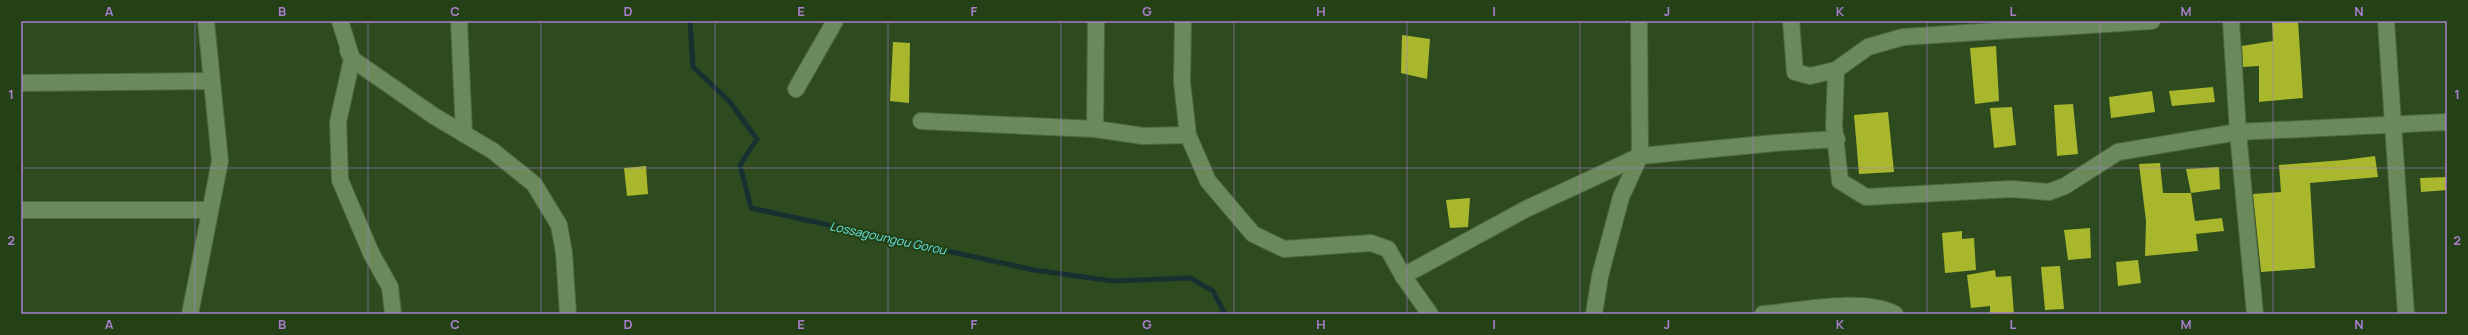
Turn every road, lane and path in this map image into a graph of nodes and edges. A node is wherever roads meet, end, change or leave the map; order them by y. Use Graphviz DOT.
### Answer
graph roads {
  1 [pos="206,21"];
  2 [pos="334,21"];
  3 [pos="340,21"];
  4 [pos="459,21"];
  5 [pos="835,21"];
  6 [pos="1096,21"];
  7 [pos="1183,21"];
  8 [pos="1640,21"];
  9 [pos="1791,21"];
  10 [pos="2152,21"];
  11 [pos="2231,21"];
  12 [pos="2386,21"];
  13 [pos="352,59"];
  14 [pos="1836,70"];
  15 [pos="211,81"];
  16 [pos="21,83"];
  17 [pos="796,89"];
  18 [pos="921,121"];
  19 [pos="2447,122"];
  20 [pos="2393,124"];
  21 [pos="1095,129"];
  22 [pos="2238,132"];
  23 [pos="464,134"];
  24 [pos="1188,135"];
  25 [pos="1837,139"];
  26 [pos="1640,156"];
  27 [pos="21,210"];
  28 [pos="209,210"];
  29 [pos="1403,276"];
  30 [pos="1823,311"];
  31 [pos="190,314"];
  32 [pos="393,314"];
  33 [pos="568,314"];
  34 [pos="1430,314"];
  35 [pos="1594,314"];
  36 [pos="1763,314"];
  37 [pos="1895,314"];
  38 [pos="2255,314"];
  39 [pos="2406,314"];
  1 -- 15 [label="street"];
  2 -- 13 [label="street"];
  3 -- 13 [label="street"];
  4 -- 23 [label="street"];
  5 -- 17 [label="street"];
  6 -- 21 [label="street"];
  7 -- 24 [label="street"];
  8 -- 26 [label="street"];
  9 -- 14 [label="street"];
  10 -- 14 [label="street"];
  11 -- 22 [label="street"];
  12 -- 20 [label="street"];
  13 -- 23 [label="street"];
  13 -- 32 [label="street"];
  14 -- 25 [label="street"];
  15 -- 16 [label="street"];
  15 -- 28 [label="street"];
  18 -- 21 [label="street"];
  19 -- 20 [label="street"];
  20 -- 22 [label="street"];
  20 -- 39 [label="street"];
  21 -- 24 [label="street"];
  22 -- 25 [label="street"];
  22 -- 38 [label="street"];
  23 -- 33 [label="street"];
  24 -- 29 [label="street"];
  25 -- 26 [label="street"];
  26 -- 29 [label="street"];
  26 -- 35 [label="street"];
  27 -- 28 [label="street"];
  28 -- 31 [label="street"];
  29 -- 34 [label="street"];
  30 -- 36 [label="street"];
  30 -- 37 [label="street"];
}
